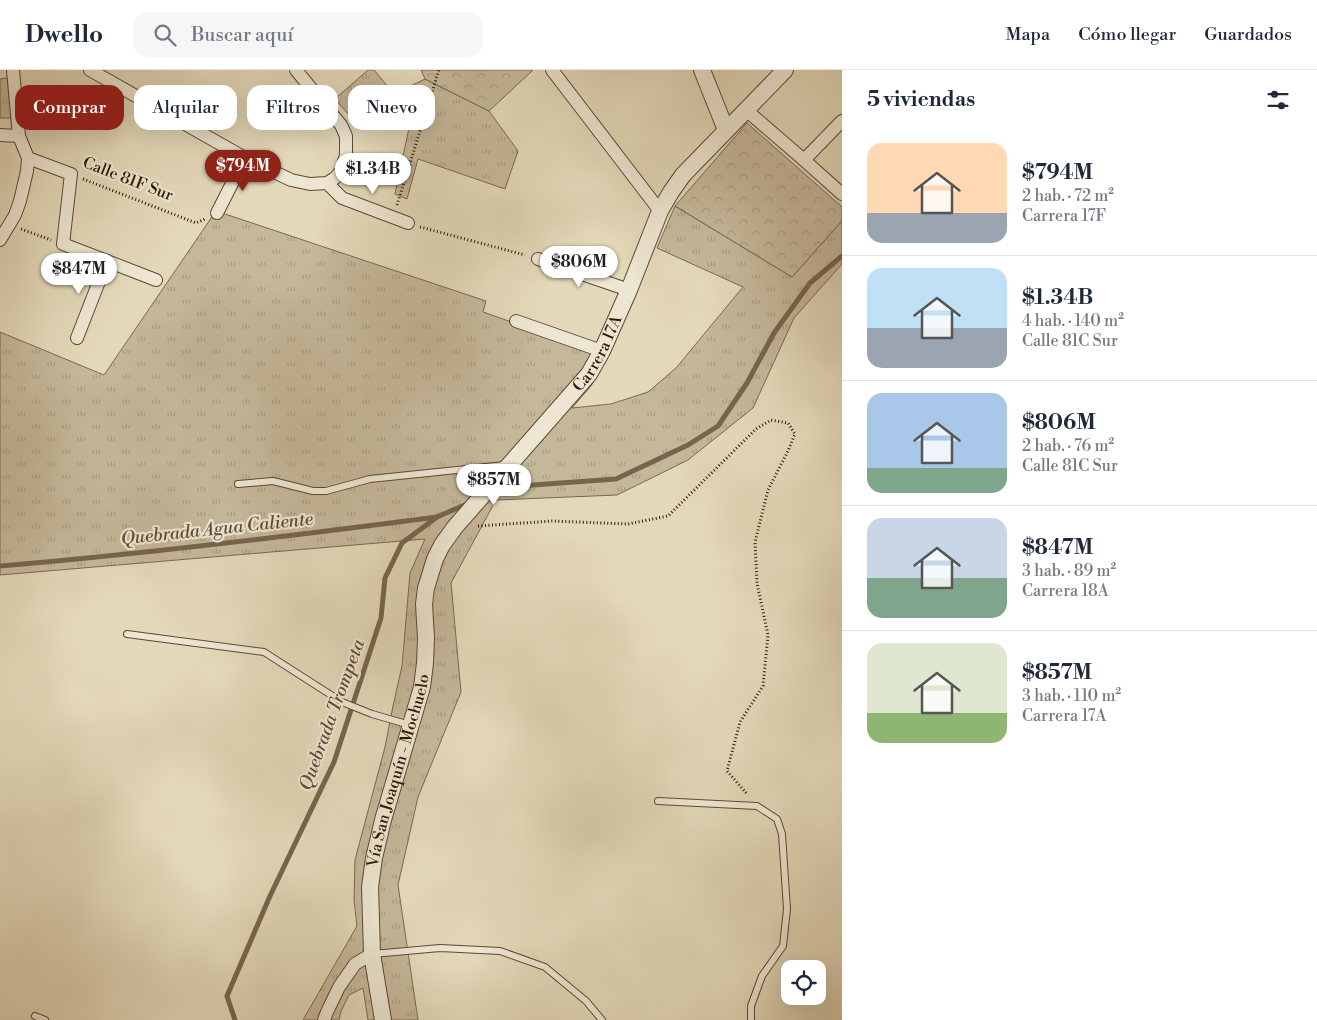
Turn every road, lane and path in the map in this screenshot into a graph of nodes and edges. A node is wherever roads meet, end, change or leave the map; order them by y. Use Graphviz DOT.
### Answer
graph roads {
  1 [pos="13,70"];
  2 [pos="90,70"];
  3 [pos="296,70"];
  4 [pos="440,70"];
  5 [pos="552,70"];
  6 [pos="702,70"];
  7 [pos="785,70"];
  8 [pos="746,110"];
  9 [pos="842,121"];
  10 [pos="726,130"];
  11 [pos="0,135"];
  12 [pos="19,136"];
  13 [pos="28,158"];
  14 [pos="245,158"];
  15 [pos="804,160"];
  16 [pos="70,174"];
  17 [pos="327,183"];
  18 [pos="842,194"];
  19 [pos="660,211"];
  20 [pos="217,213"];
  21 [pos="392,218"];
  22 [pos="408,223"];
  23 [pos="9,225"];
  24 [pos="0,240"];
  25 [pos="63,244"];
  26 [pos="538,259"];
  27 [pos="107,261"];
  28 [pos="156,280"];
  29 [pos="629,290"];
  30 [pos="516,321"];
  31 [pos="77,338"];
  32 [pos="602,352"];
  33 [pos="510,464"];
  34 [pos="238,484"];
  35 [pos="455,527"];
  36 [pos="127,634"];
  37 [pos="411,726"];
  38 [pos="658,801"];
  39 [pos="758,806"];
  40 [pos="372,954"];
  41 [pos="35,1016"];
  42 [pos="45,1020"];
  43 [pos="324,1020"];
  44 [pos="383,1020"];
  45 [pos="602,1020"];
  46 [pos="751,1020"];
  1 -- 12 [label="street"];
  2 -- 14 [label="street"];
  3 -- 17 [label="street"];
  4 -- 21 [label="path"];
  5 -- 19 [label="street"];
  6 -- 10 [label="street"];
  7 -- 8 [label="street, Carrera 17A"];
  8 -- 10 [label="street, Carrera 17A"];
  8 -- 15 [label="street"];
  9 -- 15 [label="street"];
  10 -- 19 [label="street, Carrera 17A"];
  11 -- 12 [label="street"];
  12 -- 13 [label="street"];
  13 -- 16 [label="street, Calle 81F Sur"];
  13 -- 23 [label="street"];
  14 -- 17 [label="street"];
  14 -- 20 [label="street"];
  15 -- 18 [label="street"];
  16 -- 20 [label="path, Calle 81F Sur"];
  16 -- 25 [label="street"];
  17 -- 21 [label="street"];
  19 -- 29 [label="street, Carrera 17A"];
  21 -- 22 [label="street"];
  22 -- 26 [label="path"];
  23 -- 24 [label="street"];
  23 -- 25 [label="path"];
  25 -- 27 [label="street"];
  26 -- 29 [label="street"];
  27 -- 28 [label="street"];
  27 -- 31 [label="street"];
  29 -- 32 [label="street, Carrera 17A"];
  30 -- 32 [label="street"];
  32 -- 33 [label="street, Carrera 17A"];
  33 -- 34 [label="lane"];
  33 -- 35 [label="street, Carrera 17A"];
  35 -- 37 [label="street, Vía San Joaquín - Mochuelo"];
  35 -- 39 [label="path"];
  36 -- 37 [label="lane"];
  37 -- 40 [label="street, Vía San Joaquín - Mochuelo"];
  38 -- 39 [label="lane"];
  39 -- 46 [label="lane"];
  40 -- 43 [label="street"];
  40 -- 44 [label="street, Vía San Joaquín - Mochuelo"];
  40 -- 45 [label="lane"];
  41 -- 42 [label="lane"];
}
